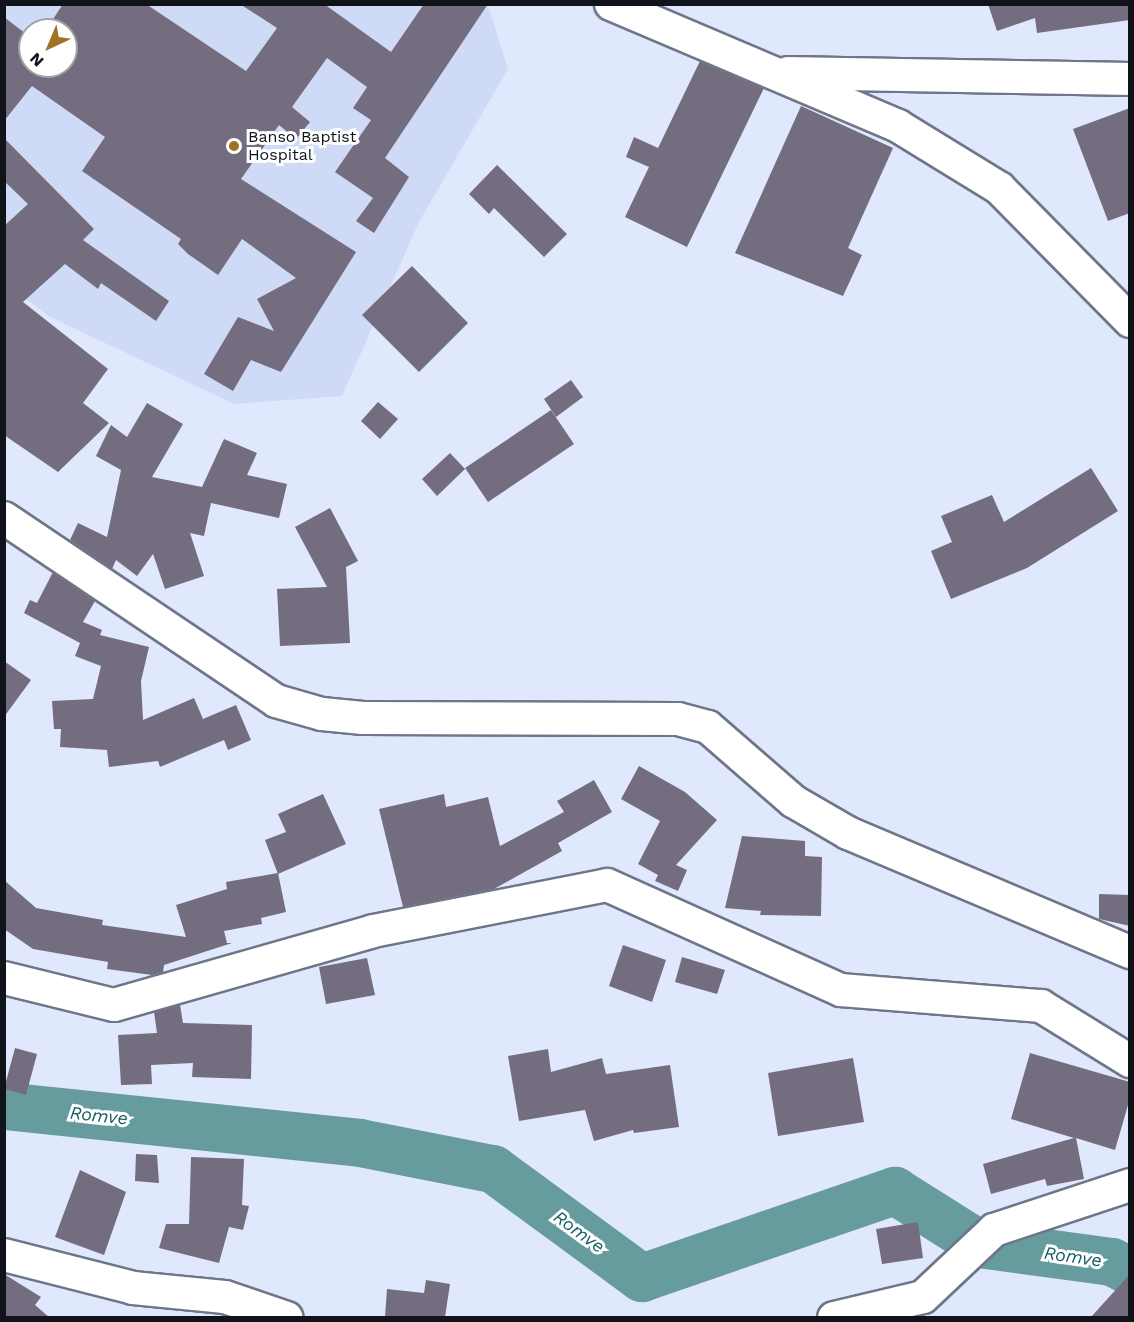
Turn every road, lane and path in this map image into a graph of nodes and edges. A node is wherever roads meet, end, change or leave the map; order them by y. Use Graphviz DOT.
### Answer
graph roads {
  1 [pos="611,4"];
  2 [pos="776,73"];
  3 [pos="1130,79"];
  4 [pos="1130,321"];
  5 [pos="4,518"];
  6 [pos="1130,952"];
  7 [pos="4,978"];
  8 [pos="1130,1061"];
  9 [pos="1130,1185"];
  10 [pos="4,1255"];
  11 [pos="287,1317"];
  12 [pos="834,1317"];
  1 -- 2 [label="street"];
  2 -- 3 [label="street"];
  2 -- 4 [label="street"];
  5 -- 6 [label="street"];
  7 -- 8 [label="street"];
  9 -- 12 [label="street"];
  10 -- 11 [label="street"];
}
